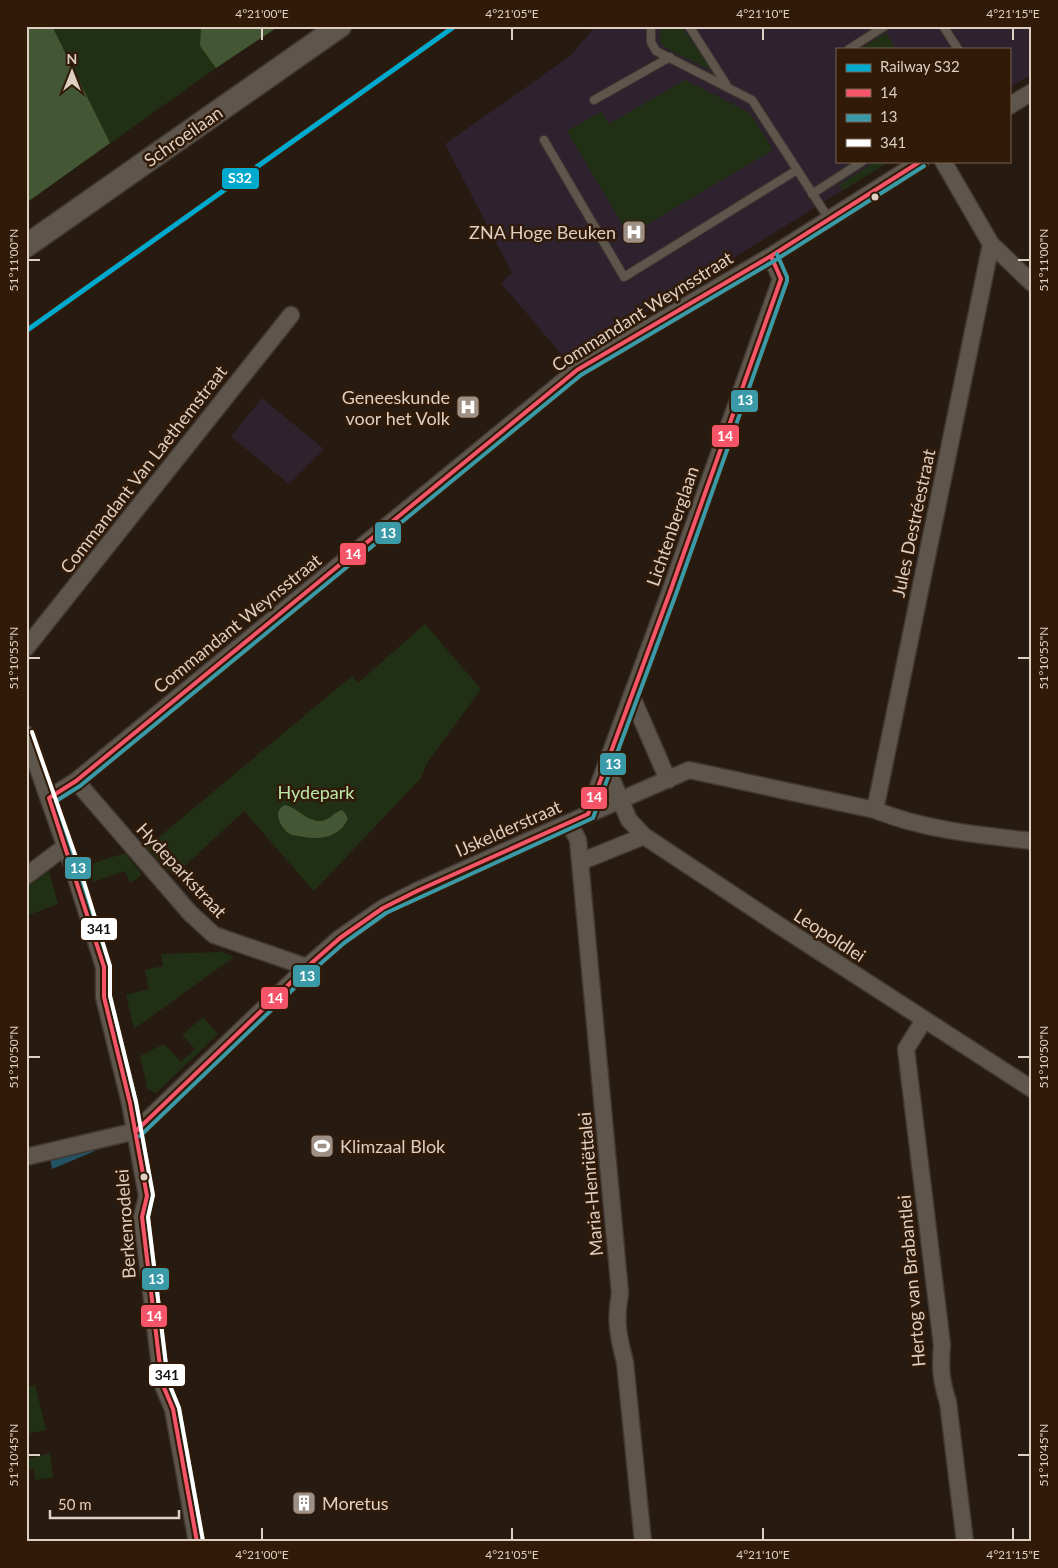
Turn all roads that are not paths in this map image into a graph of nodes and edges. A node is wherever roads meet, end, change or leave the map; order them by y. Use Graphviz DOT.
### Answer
graph roads {
  1 [pos="340,26"];
  2 [pos="651,26"];
  3 [pos="689,26"];
  4 [pos="885,26"];
  5 [pos="943,26"];
  6 [pos="851,48"];
  7 [pos="957,48"];
  8 [pos="670,57"];
  9 [pos="727,86"];
  10 [pos="1032,92"];
  11 [pos="594,100"];
  12 [pos="1010,105"];
  13 [pos="544,140"];
  14 [pos="861,162"];
  15 [pos="919,162"];
  16 [pos="945,162"];
  17 [pos="797,170"];
  18 [pos="812,194"];
  19 [pos="829,219"];
  20 [pos="992,244"];
  21 [pos="26,246"];
  22 [pos="771,256"];
  23 [pos="1032,283"];
  24 [pos="290,315"];
  25 [pos="26,648"];
  26 [pos="632,697"];
  27 [pos="26,734"];
  28 [pos="606,766"];
  29 [pos="668,780"];
  30 [pos="76,781"];
  31 [pos="49,798"];
  32 [pos="620,800"];
  33 [pos="875,810"];
  34 [pos="588,814"];
  35 [pos="568,823"];
  36 [pos="644,836"];
  37 [pos="1032,842"];
  38 [pos="66,846"];
  39 [pos="580,862"];
  40 [pos="26,876"];
  41 [pos="307,967"];
  42 [pos="924,1020"];
  43 [pos="1032,1089"];
  44 [pos="136,1131"];
  45 [pos="26,1157"];
  46 [pos="197,1542"];
  47 [pos="643,1542"];
  48 [pos="964,1542"];
  1 -- 21 [label="street, Schroeilaan"];
  2 -- 8 [label="lane"];
  3 -- 9 [label="lane"];
  4 -- 6 [label="lane"];
  5 -- 7 [label="lane"];
  8 -- 9 [label="lane"];
  8 -- 11 [label="lane"];
  9 -- 17 [label="lane"];
  10 -- 12 [label="street"];
  13 -- 17 [label="lane"];
  14 -- 18 [label="lane"];
  15 -- 19 [label="street, Commandant Weynsstraat"];
  16 -- 20 [label="street"];
  17 -- 18 [label="lane"];
  18 -- 19 [label="lane"];
  19 -- 22 [label="street, Commandant Weynsstraat"];
  20 -- 23 [label="street"];
  20 -- 33 [label="street, Jules Destréestraat"];
  22 -- 26 [label="street, Lichtenberglaan"];
  22 -- 30 [label="street, Commandant Weynsstraat"];
  24 -- 25 [label="street, Commandant Van Laethemstraat"];
  26 -- 28 [label="street, Lichtenberglaan"];
  26 -- 29 [label="street"];
  27 -- 31 [label="street, Berkenrodelei"];
  28 -- 32 [label="street"];
  28 -- 34 [label="street, Lichtenberglaan"];
  29 -- 32 [label="street, IJskelderstraat"];
  29 -- 33 [label="street, IJskelderstraat"];
  30 -- 31 [label="street, Commandant Weynsstraat"];
  30 -- 41 [label="street, Hydeparkstraat"];
  31 -- 38 [label="street, Berkenrodelei"];
  32 -- 34 [label="street, IJskelderstraat"];
  32 -- 36 [label="street, Leopoldlei"];
  33 -- 37 [label="street, IJskelderstraat"];
  34 -- 35 [label="street, IJskelderstraat"];
  35 -- 39 [label="street, Maria-Henriëttalei"];
  35 -- 41 [label="street, IJskelderstraat"];
  36 -- 39 [label="street"];
  36 -- 42 [label="street, Leopoldlei"];
  38 -- 40 [label="street"];
  38 -- 44 [label="street, Berkenrodelei"];
  39 -- 47 [label="street, Maria-Henriëttalei"];
  41 -- 44 [label="street, IJskelderstraat"];
  42 -- 43 [label="street, Leopoldlei"];
  42 -- 48 [label="street, Hertog van Brabantlei"];
  44 -- 45 [label="street"];
  44 -- 46 [label="street, Berkenrodelei"];
}
